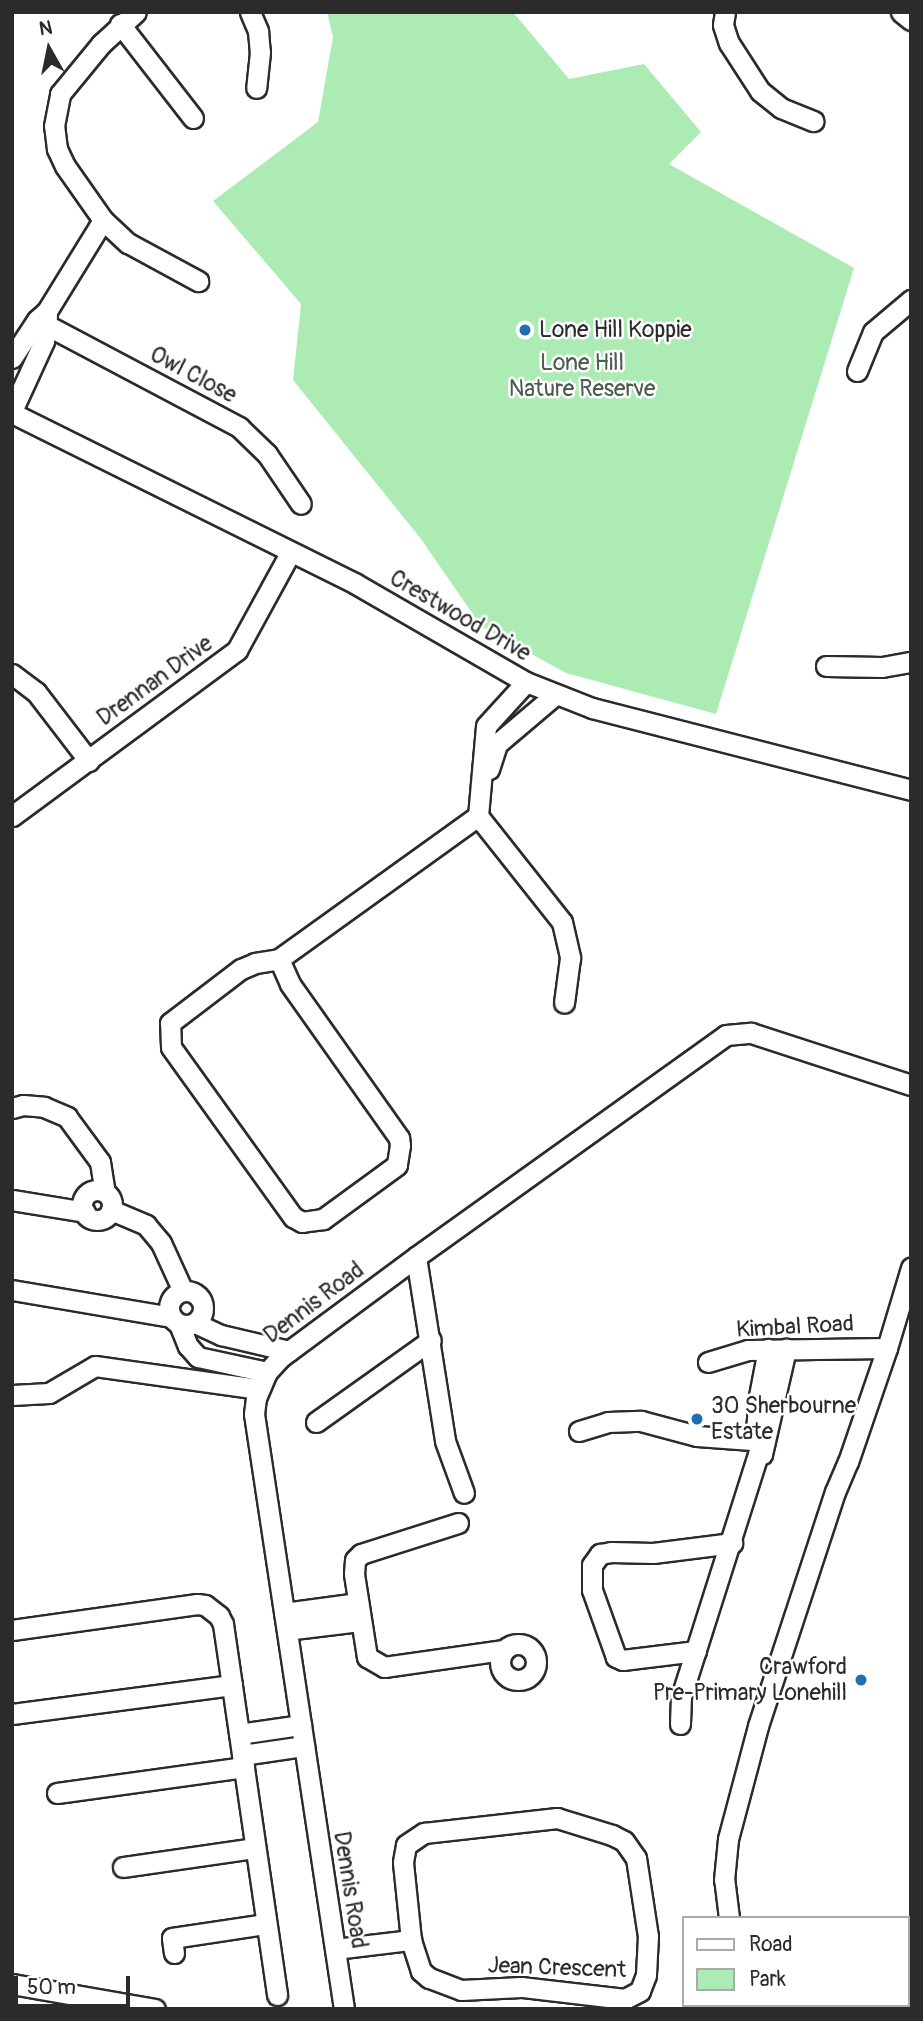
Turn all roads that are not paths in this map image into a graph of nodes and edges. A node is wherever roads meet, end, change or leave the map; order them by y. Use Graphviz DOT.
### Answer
graph roads {
  1 [pos="136,12"];
  2 [pos="250,12"];
  3 [pos="724,12"];
  4 [pos="901,12"];
  5 [pos="911,20"];
  6 [pos="120,24"];
  7 [pos="256,88"];
  8 [pos="193,118"];
  9 [pos="813,121"];
  10 [pos="103,220"];
  11 [pos="198,281"];
  12 [pos="911,300"];
  13 [pos="44,319"];
  14 [pos="12,358"];
  15 [pos="857,371"];
  16 [pos="12,412"];
  17 [pos="301,504"];
  18 [pos="290,553"];
  19 [pos="911,662"];
  20 [pos="826,666"];
  21 [pos="12,674"];
  22 [pos="526,682"];
  23 [pos="556,694"];
  24 [pos="89,761"];
  25 [pos="911,790"];
  26 [pos="481,793"];
  27 [pos="12,816"];
  28 [pos="478,816"];
  29 [pos="279,959"];
  30 [pos="564,1003"];
  31 [pos="911,1085"];
  32 [pos="12,1108"];
  33 [pos="12,1200"];
  34 [pos="108,1201"];
  35 [pos="416,1257"];
  36 [pos="911,1268"];
  37 [pos="12,1290"];
  38 [pos="183,1291"];
  39 [pos="182,1321"];
  40 [pos="233,1338"];
  41 [pos="431,1340"];
  42 [pos="887,1348"];
  43 [pos="777,1349"];
  44 [pos="289,1351"];
  45 [pos="708,1362"];
  46 [pos="224,1364"];
  47 [pos="263,1380"];
  48 [pos="12,1395"];
  49 [pos="316,1422"];
  50 [pos="579,1431"];
  51 [pos="760,1445"];
  52 [pos="464,1493"];
  53 [pos="458,1523"];
  54 [pos="732,1543"];
  55 [pos="359,1612"];
  56 [pos="285,1621"];
  57 [pos="12,1630"];
  58 [pos="504,1650"];
  59 [pos="696,1651"];
  60 [pos="232,1685"];
  61 [pos="12,1714"];
  62 [pos="680,1724"];
  63 [pos="301,1725"];
  64 [pos="239,1734"];
  65 [pos="304,1746"];
  66 [pos="243,1761"];
  67 [pos="57,1793"];
  68 [pos="255,1848"];
  69 [pos="123,1867"];
  70 [pos="729,1916"];
  71 [pos="266,1924"];
  72 [pos="410,1933"];
  73 [pos="334,1943"];
  74 [pos="174,1954"];
  75 [pos="12,1984"];
  76 [pos="277,1995"];
  77 [pos="155,2009"];
  78 [pos="344,2009"];
  1 -- 6 [label="street"];
  2 -- 7 [label="street"];
  3 -- 9 [label="street"];
  4 -- 5 [label="street"];
  6 -- 8 [label="street"];
  6 -- 10 [label="street"];
  10 -- 11 [label="street"];
  10 -- 13 [label="street"];
  12 -- 15 [label="street"];
  13 -- 14 [label="street"];
  13 -- 16 [label="street"];
  13 -- 17 [label="street, Owl Close"];
  16 -- 18 [label="street, Crestwood Drive"];
  18 -- 22 [label="street, Crestwood Drive"];
  18 -- 24 [label="street, Drennan Drive"];
  19 -- 20 [label="street"];
  21 -- 24 [label="street"];
  22 -- 23 [label="street, Crestwood Drive"];
  22 -- 26 [label="street"];
  23 -- 25 [label="street, Crestwood Drive"];
  23 -- 26 [label="street"];
  24 -- 27 [label="street, Drennan Drive"];
  26 -- 28 [label="street"];
  28 -- 29 [label="street"];
  28 -- 30 [label="street"];
  29 -- 29 [label="street"];
  31 -- 35 [label="street, Dennis Road"];
  32 -- 34 [label="street"];
  33 -- 34 [label="street"];
  34 -- 38 [label="street"];
  35 -- 41 [label="street"];
  35 -- 44 [label="street, Dennis Road"];
  36 -- 42 [label="street"];
  37 -- 39 [label="street"];
  38 -- 39 [label="street"];
  38 -- 39 [label="street"];
  39 -- 40 [label="street"];
  39 -- 46 [label="street"];
  40 -- 44 [label="street"];
  40 -- 46 [label="street"];
  41 -- 49 [label="street"];
  41 -- 52 [label="street"];
  42 -- 43 [label="street, Kimbal Road"];
  42 -- 70 [label="street"];
  43 -- 45 [label="street, Kimbal Road"];
  43 -- 51 [label="street"];
  44 -- 47 [label="street, Dennis Road"];
  46 -- 47 [label="street"];
  47 -- 48 [label="street"];
  47 -- 56 [label="street, Dennis Road"];
  50 -- 51 [label="street"];
  51 -- 54 [label="street"];
  53 -- 55 [label="street"];
  54 -- 59 [label="street"];
  54 -- 59 [label="street"];
  55 -- 56 [label="street"];
  55 -- 58 [label="street"];
  56 -- 63 [label="street, Dennis Road"];
  57 -- 60 [label="street"];
  59 -- 62 [label="street"];
  60 -- 61 [label="street"];
  60 -- 64 [label="street"];
  63 -- 64 [label="street"];
  63 -- 65 [label="street, Dennis Road"];
  64 -- 66 [label="street"];
  65 -- 66 [label="street"];
  65 -- 73 [label="street, Dennis Road"];
  66 -- 67 [label="street"];
  66 -- 68 [label="street"];
  68 -- 69 [label="street"];
  68 -- 71 [label="street"];
  71 -- 74 [label="street"];
  71 -- 76 [label="street"];
  72 -- 72 [label="street, Jean Crescent"];
  72 -- 73 [label="street"];
  73 -- 78 [label="street, Dennis Road"];
  75 -- 77 [label="street"];
}
